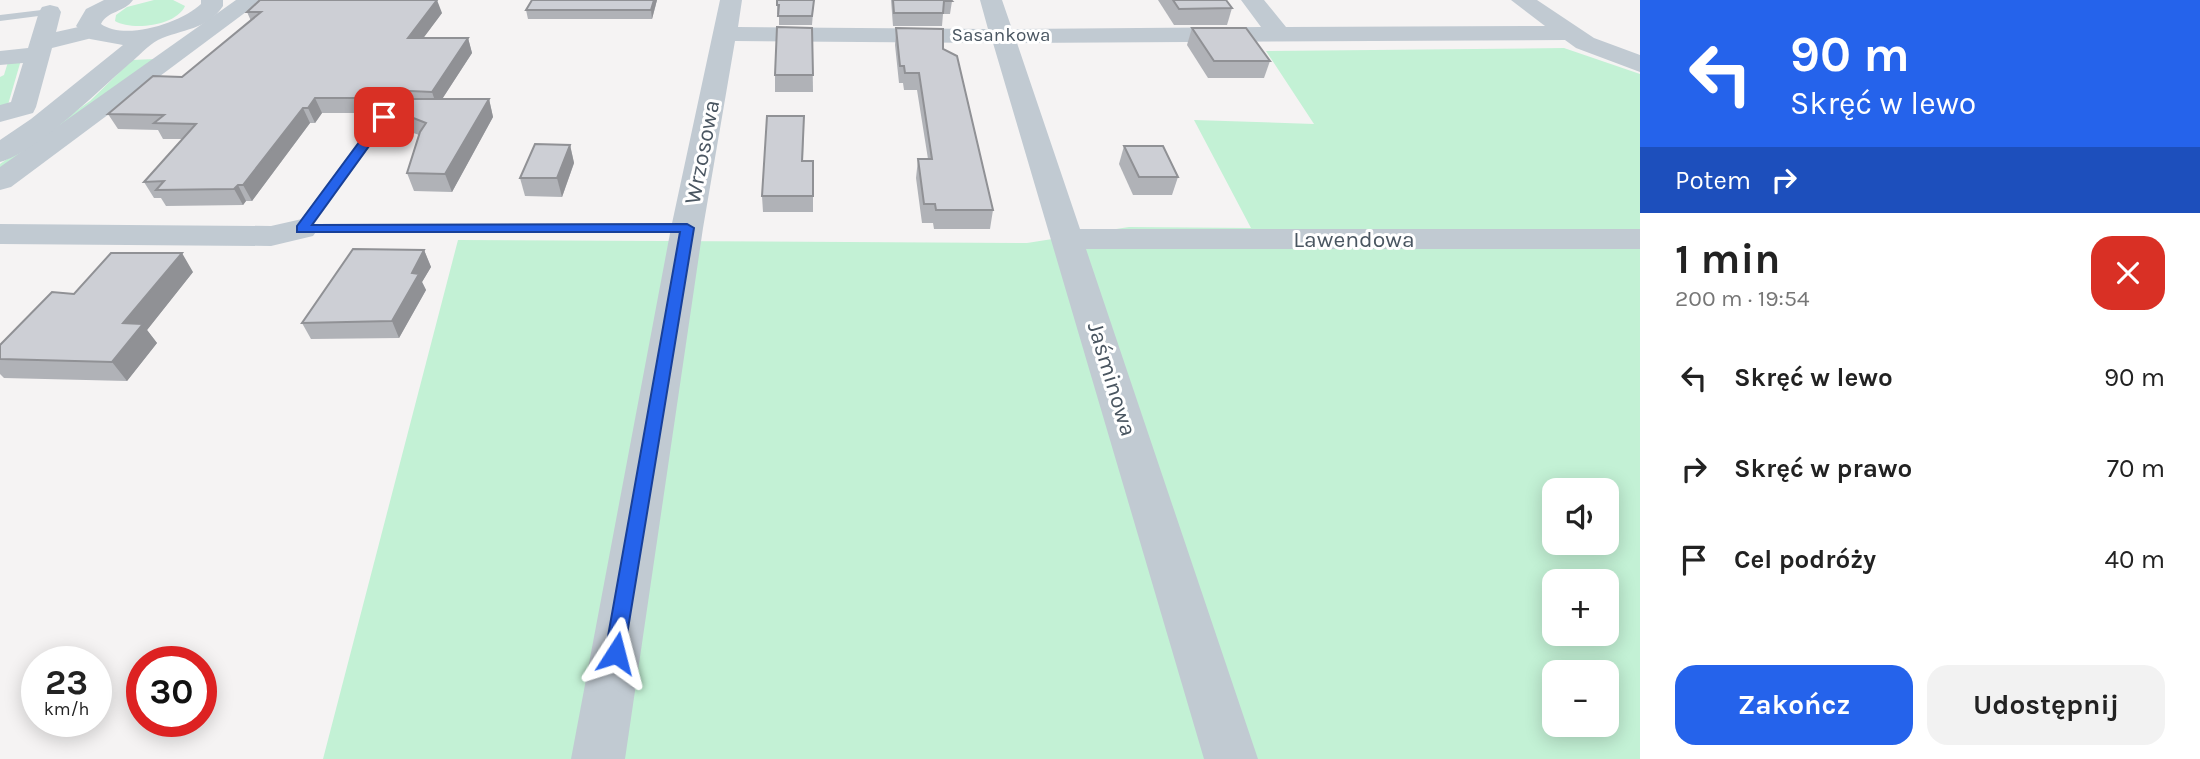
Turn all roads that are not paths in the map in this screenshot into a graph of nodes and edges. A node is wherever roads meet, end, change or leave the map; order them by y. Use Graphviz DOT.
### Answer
graph roads {
  1 [pos="1252,0"];
  2 [pos="1522,0"];
  3 [pos="104,2"];
  4 [pos="226,7"];
  5 [pos="50,12"];
  6 [pos="728,17"];
  7 [pos="0,18"];
  8 [pos="996,18"];
  9 [pos="1278,33"];
  10 [pos="1567,33"];
  11 [pos="102,34"];
  12 [pos="149,35"];
  13 [pos="40,49"];
  14 [pos="0,58"];
  15 [pos="1640,64"];
  16 [pos="86,85"];
  17 [pos="0,114"];
  18 [pos="384,117"];
  19 [pos="0,153"];
  20 [pos="0,181"];
  21 [pos="687,228"];
  22 [pos="302,229"];
  23 [pos="0,234"];
  24 [pos="1069,239"];
  25 [pos="1640,239"];
  26 [pos="598,759"];
  27 [pos="1231,759"];
  1 -- 9 [label="street"];
  2 -- 10 [label="street"];
  3 -- 11 [label="street"];
  4 -- 12 [label="street"];
  4 -- 20 [label="street"];
  5 -- 7 [label="lane"];
  5 -- 13 [label="street"];
  6 -- 8 [label="street, Sasankowa"];
  6 -- 21 [label="street, Wrzosowa"];
  8 -- 9 [label="street, Sasankowa"];
  8 -- 24 [label="street, Jaśminowa"];
  9 -- 10 [label="street, Sasankowa"];
  10 -- 15 [label="street"];
  11 -- 12 [label="street"];
  11 -- 13 [label="street"];
  11 -- 16 [label="street"];
  12 -- 16 [label="street"];
  13 -- 14 [label="street"];
  13 -- 17 [label="street"];
  16 -- 19 [label="street"];
  18 -- 22 [label="lane"];
  21 -- 22 [label="lane"];
  21 -- 26 [label="street, Wrzosowa"];
  22 -- 23 [label="street"];
  24 -- 25 [label="street, Lawendowa"];
  24 -- 27 [label="street, Jaśminowa"];
}
